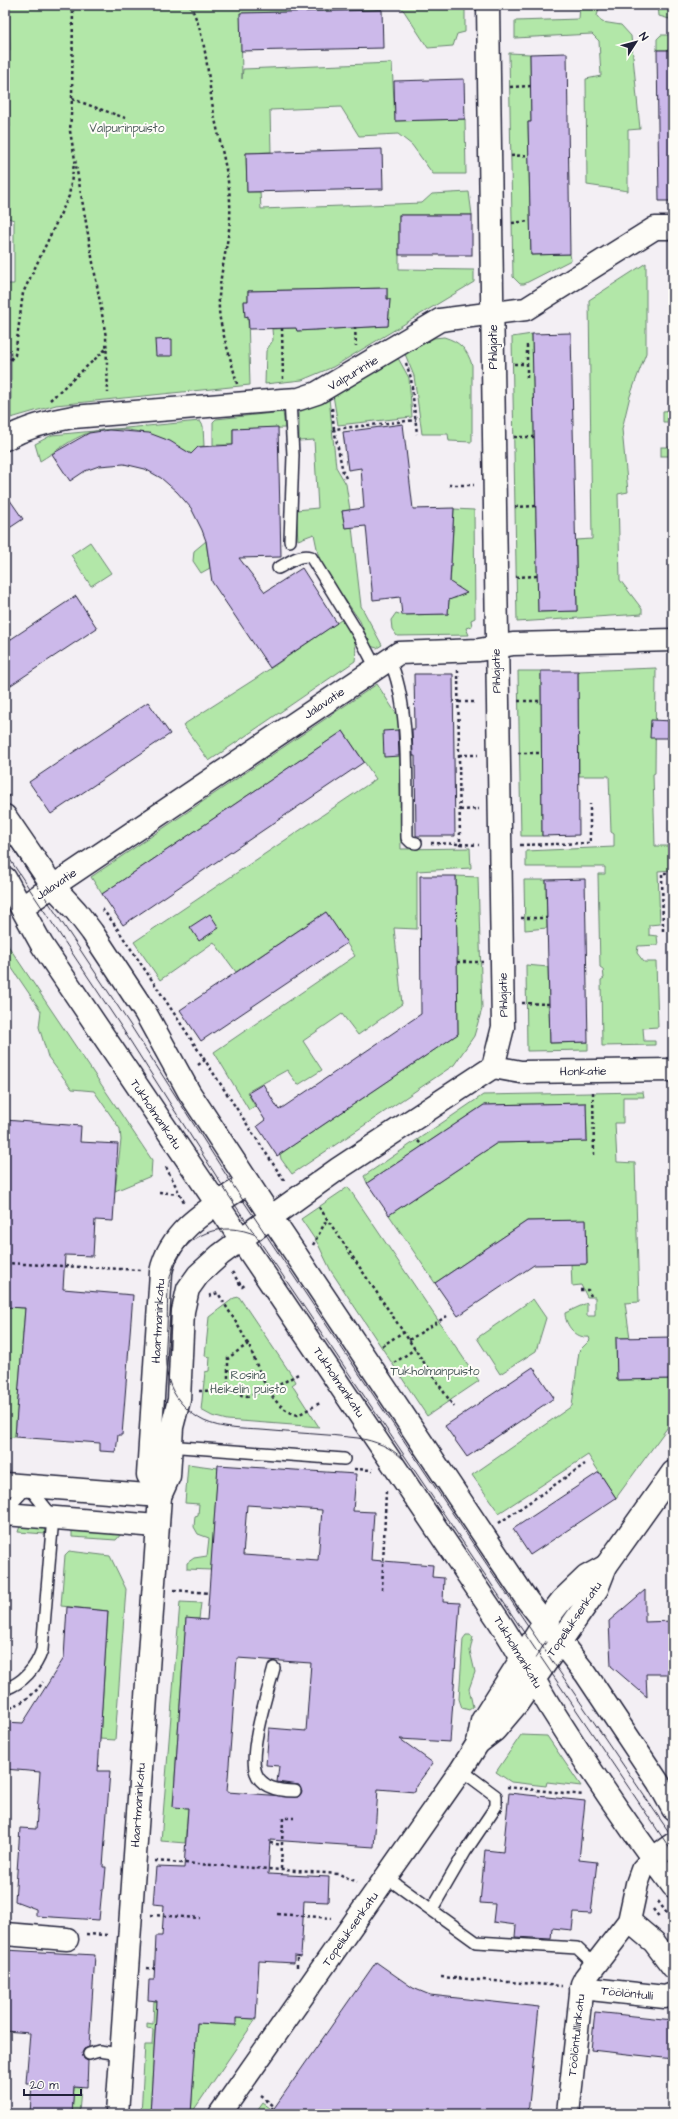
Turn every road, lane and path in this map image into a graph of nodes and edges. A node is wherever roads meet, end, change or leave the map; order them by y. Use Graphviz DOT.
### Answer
graph roads {
  1 [pos="74,5"];
  2 [pos="190,5"];
  3 [pos="488,5"];
  4 [pos="530,86"];
  5 [pos="505,87"];
  6 [pos="72,100"];
  7 [pos="128,119"];
  8 [pos="529,155"];
  9 [pos="506,157"];
  10 [pos="74,161"];
  11 [pos="530,221"];
  12 [pos="507,223"];
  13 [pos="664,228"];
  14 [pos="493,314"];
  15 [pos="355,327"];
  16 [pos="282,328"];
  17 [pos="527,345"];
  18 [pos="356,348"];
  19 [pos="106,349"];
  20 [pos="403,358"];
  21 [pos="6,364"];
  22 [pos="527,380"];
  23 [pos="238,390"];
  24 [pos="287,393"];
  25 [pos="109,396"];
  26 [pos="46,403"];
  27 [pos="333,417"];
  28 [pos="416,420"];
  29 [pos="334,429"];
  30 [pos="417,434"];
  31 [pos="510,437"];
  32 [pos="534,437"];
  33 [pos="5,439"];
  34 [pos="346,478"];
  35 [pos="449,485"];
  36 [pos="477,485"];
  37 [pos="536,506"];
  38 [pos="511,508"];
  39 [pos="290,541"];
  40 [pos="278,568"];
  41 [pos="537,576"];
  42 [pos="519,577"];
  43 [pos="673,640"];
  44 [pos="496,647"];
  45 [pos="383,664"];
  46 [pos="451,670"];
  47 [pos="541,700"];
  48 [pos="513,701"];
  49 [pos="459,702"];
  50 [pos="480,702"];
  51 [pos="514,752"];
  52 [pos="542,753"];
  53 [pos="459,755"];
  54 [pos="480,755"];
  55 [pos="590,804"];
  56 [pos="481,809"];
  57 [pos="460,810"];
  58 [pos="5,816"];
  59 [pos="416,843"];
  60 [pos="460,844"];
  61 [pos="481,845"];
  62 [pos="516,845"];
  63 [pos="673,873"];
  64 [pos="5,878"];
  65 [pos="53,886"];
  66 [pos="22,907"];
  67 [pos="518,918"];
  68 [pos="547,918"];
  69 [pos="663,931"];
  70 [pos="457,962"];
  71 [pos="484,962"];
  72 [pos="521,1004"];
  73 [pos="549,1004"];
  74 [pos="205,1060"];
  75 [pos="198,1065"];
  76 [pos="493,1067"];
  77 [pos="673,1070"];
  78 [pos="593,1089"];
  79 [pos="594,1155"];
  80 [pos="248,1183"];
  81 [pos="159,1192"];
  82 [pos="178,1194"];
  83 [pos="317,1203"];
  84 [pos="217,1204"];
  85 [pos="271,1217"];
  86 [pos="327,1219"];
  87 [pos="241,1239"];
  88 [pos="312,1246"];
  89 [pos="5,1263"];
  90 [pos="161,1272"];
  91 [pos="237,1279"];
  92 [pos="242,1287"];
  93 [pos="580,1290"];
  94 [pos="218,1293"];
  95 [pos="591,1296"];
  96 [pos="447,1316"];
  97 [pos="403,1332"];
  98 [pos="409,1340"];
  99 [pos="248,1344"];
  100 [pos="376,1349"];
  101 [pos="415,1349"];
  102 [pos="388,1367"];
  103 [pos="300,1373"];
  104 [pos="267,1389"];
  105 [pos="228,1390"];
  106 [pos="198,1391"];
  107 [pos="320,1403"];
  108 [pos="454,1407"];
  109 [pos="150,1445"];
  110 [pos="171,1446"];
  111 [pos="344,1459"];
  112 [pos="585,1464"];
  113 [pos="673,1472"];
  114 [pos="5,1484"];
  115 [pos="28,1486"];
  116 [pos="386,1486"];
  117 [pos="160,1496"];
  118 [pos="5,1511"];
  119 [pos="5,1514"];
  120 [pos="53,1517"];
  121 [pos="157,1526"];
  122 [pos="496,1526"];
  123 [pos="606,1566"];
  124 [pos="174,1590"];
  125 [pos="382,1590"];
  126 [pos="209,1593"];
  127 [pos="544,1624"];
  128 [pos="560,1642"];
  129 [pos="522,1656"];
  130 [pos="274,1668"];
  131 [pos="534,1678"];
  132 [pos="5,1689"];
  133 [pos="478,1743"];
  134 [pos="461,1770"];
  135 [pos="517,1788"];
  136 [pos="295,1791"];
  137 [pos="585,1795"];
  138 [pos="673,1808"];
  139 [pos="294,1818"];
  140 [pos="270,1844"];
  141 [pos="282,1844"];
  142 [pos="673,1844"];
  143 [pos="652,1859"];
  144 [pos="153,1861"];
  145 [pos="280,1869"];
  146 [pos="386,1877"];
  147 [pos="357,1882"];
  148 [pos="673,1886"];
  149 [pos="657,1900"];
  150 [pos="432,1910"];
  151 [pos="277,1914"];
  152 [pos="150,1915"];
  153 [pos="200,1918"];
  154 [pos="332,1918"];
  155 [pos="629,1921"];
  156 [pos="673,1922"];
  157 [pos="667,1927"];
  158 [pos="5,1934"];
  159 [pos="98,1935"];
  160 [pos="107,1935"];
  161 [pos="67,1939"];
  162 [pos="297,1956"];
  163 [pos="595,1965"];
  164 [pos="147,1968"];
  165 [pos="296,1968"];
  166 [pos="673,1968"];
  167 [pos="154,1969"];
  168 [pos="440,1976"];
  169 [pos="581,1988"];
  170 [pos="673,1994"];
  171 [pos="89,2054"];
  172 [pos="120,2054"];
  173 [pos="260,2096"];
  174 [pos="117,2114"];
  175 [pos="220,2114"];
  176 [pos="268,2114"];
  177 [pos="568,2114"];
  1 -- 6 [label="path"];
  2 -- 23 [label="path"];
  3 -- 14 [label="main road, Pihlajatie"];
  4 -- 5 [label="path"];
  6 -- 7 [label="path"];
  6 -- 10 [label="path"];
  8 -- 9 [label="path"];
  10 -- 19 [label="path"];
  10 -- 21 [label="path"];
  11 -- 12 [label="path"];
  13 -- 14 [label="main road, Valpurintie"];
  14 -- 24 [label="main road, Valpurintie"];
  14 -- 44 [label="main road, Pihlajatie"];
  15 -- 18 [label="path"];
  16 -- 24 [label="path"];
  17 -- 22 [label="path"];
  19 -- 25 [label="path"];
  19 -- 26 [label="path"];
  20 -- 28 [label="path"];
  24 -- 33 [label="main road, Valpurintie"];
  24 -- 39 [label="lane"];
  27 -- 29 [label="path"];
  28 -- 29 [label="path"];
  28 -- 30 [label="path"];
  29 -- 34 [label="path"];
  31 -- 32 [label="path"];
  35 -- 36 [label="path"];
  37 -- 38 [label="path"];
  40 -- 45 [label="lane"];
  41 -- 42 [label="path"];
  43 -- 44 [label="main road, Jalavatie"];
  44 -- 45 [label="main road, Jalavatie"];
  44 -- 76 [label="main road, Pihlajatie"];
  45 -- 59 [label="lane"];
  45 -- 65 [label="main road, Jalavatie"];
  46 -- 49 [label="path"];
  47 -- 48 [label="path"];
  49 -- 50 [label="path"];
  49 -- 53 [label="path"];
  51 -- 52 [label="path"];
  53 -- 54 [label="path"];
  53 -- 57 [label="path"];
  55 -- 62 [label="path"];
  56 -- 57 [label="path"];
  57 -- 60 [label="path"];
  58 -- 65 [label="main road"];
  59 -- 60 [label="path"];
  60 -- 61 [label="path"];
  63 -- 69 [label="path"];
  64 -- 66 [label="main road, Tukholmankatu"];
  65 -- 66 [label="main road, Jalavatie"];
  65 -- 80 [label="main road"];
  66 -- 84 [label="main road, Tukholmankatu"];
  67 -- 68 [label="path"];
  70 -- 71 [label="path"];
  72 -- 73 [label="path"];
  74 -- 75 [label="path"];
  76 -- 77 [label="main road, Honkatie"];
  76 -- 85 [label="main road"];
  78 -- 79 [label="path"];
  80 -- 84 [label="main road, Haartmaninkatu"];
  80 -- 85 [label="main road"];
  81 -- 82 [label="path"];
  83 -- 86 [label="path"];
  84 -- 87 [label="main road, Tukholmankatu"];
  84 -- 90 [label="main road, Haartmaninkatu"];
  85 -- 87 [label="main road, Haartmaninkatu"];
  85 -- 127 [label="main road"];
  86 -- 88 [label="path"];
  86 -- 97 [label="path"];
  87 -- 110 [label="main road, Haartmaninkatu"];
  87 -- 129 [label="main road, Tukholmankatu"];
  89 -- 90 [label="path"];
  90 -- 109 [label="main road, Haartmaninkatu"];
  91 -- 92 [label="path"];
  93 -- 95 [label="path"];
  94 -- 99 [label="path"];
  96 -- 98 [label="path"];
  97 -- 98 [label="path"];
  97 -- 100 [label="path"];
  98 -- 101 [label="path"];
  99 -- 104 [label="path"];
  99 -- 105 [label="path"];
  101 -- 102 [label="path"];
  101 -- 108 [label="path"];
  103 -- 104 [label="path"];
  104 -- 105 [label="path"];
  104 -- 107 [label="path"];
  105 -- 106 [label="path"];
  109 -- 110 [label="lane"];
  109 -- 117 [label="main road, Haartmaninkatu"];
  110 -- 111 [label="lane"];
  110 -- 117 [label="main road, Haartmaninkatu"];
  112 -- 122 [label="path"];
  113 -- 123 [label="main road, Topeliuksenkatu"];
  114 -- 115 [label="main road"];
  115 -- 117 [label="main road"];
  115 -- 118 [label="lane"];
  115 -- 120 [label="lane"];
  116 -- 125 [label="path"];
  117 -- 121 [label="main road, Haartmaninkatu"];
  119 -- 120 [label="main road"];
  120 -- 121 [label="main road"];
  120 -- 132 [label="lane"];
  121 -- 172 [label="main road, Haartmaninkatu"];
  123 -- 127 [label="main road, Topeliuksenkatu"];
  123 -- 128 [label="main road, Topeliuksenkatu"];
  124 -- 126 [label="path"];
  127 -- 128 [label="main road"];
  127 -- 129 [label="main road, Topeliuksenkatu"];
  128 -- 131 [label="main road, Topeliuksenkatu"];
  128 -- 138 [label="main road"];
  129 -- 131 [label="main road, Tukholmankatu"];
  129 -- 133 [label="main road, Topeliuksenkatu"];
  130 -- 136 [label="lane"];
  131 -- 133 [label="main road, Topeliuksenkatu"];
  131 -- 143 [label="main road, Tukholmankatu"];
  133 -- 134 [label="main road, Topeliuksenkatu"];
  134 -- 146 [label="main road, Topeliuksenkatu"];
  134 -- 150 [label="lane"];
  135 -- 137 [label="path"];
  139 -- 141 [label="path"];
  140 -- 141 [label="path"];
  141 -- 145 [label="path"];
  142 -- 143 [label="main road, Töölöntullinkatu"];
  143 -- 148 [label="main road, Tukholmankatu"];
  143 -- 155 [label="main road, Töölöntullinkatu"];
  144 -- 145 [label="path"];
  145 -- 147 [label="path"];
  146 -- 150 [label="lane"];
  146 -- 175 [label="main road, Topeliuksenkatu"];
  149 -- 156 [label="path"];
  150 -- 163 [label="lane"];
  151 -- 154 [label="path"];
  152 -- 153 [label="path"];
  155 -- 163 [label="main road, Töölöntullinkatu"];
  155 -- 166 [label="main road"];
  156 -- 157 [label="path"];
  158 -- 161 [label="main road"];
  159 -- 160 [label="path"];
  162 -- 165 [label="path"];
  163 -- 169 [label="main road, Töölöntullinkatu"];
  164 -- 167 [label="path"];
  168 -- 169 [label="path"];
  169 -- 170 [label="main road, Töölöntulli"];
  169 -- 177 [label="main road, Töölöntullinkatu"];
  171 -- 172 [label="lane"];
  172 -- 174 [label="main road, Haartmaninkatu"];
  173 -- 176 [label="path"];
}
